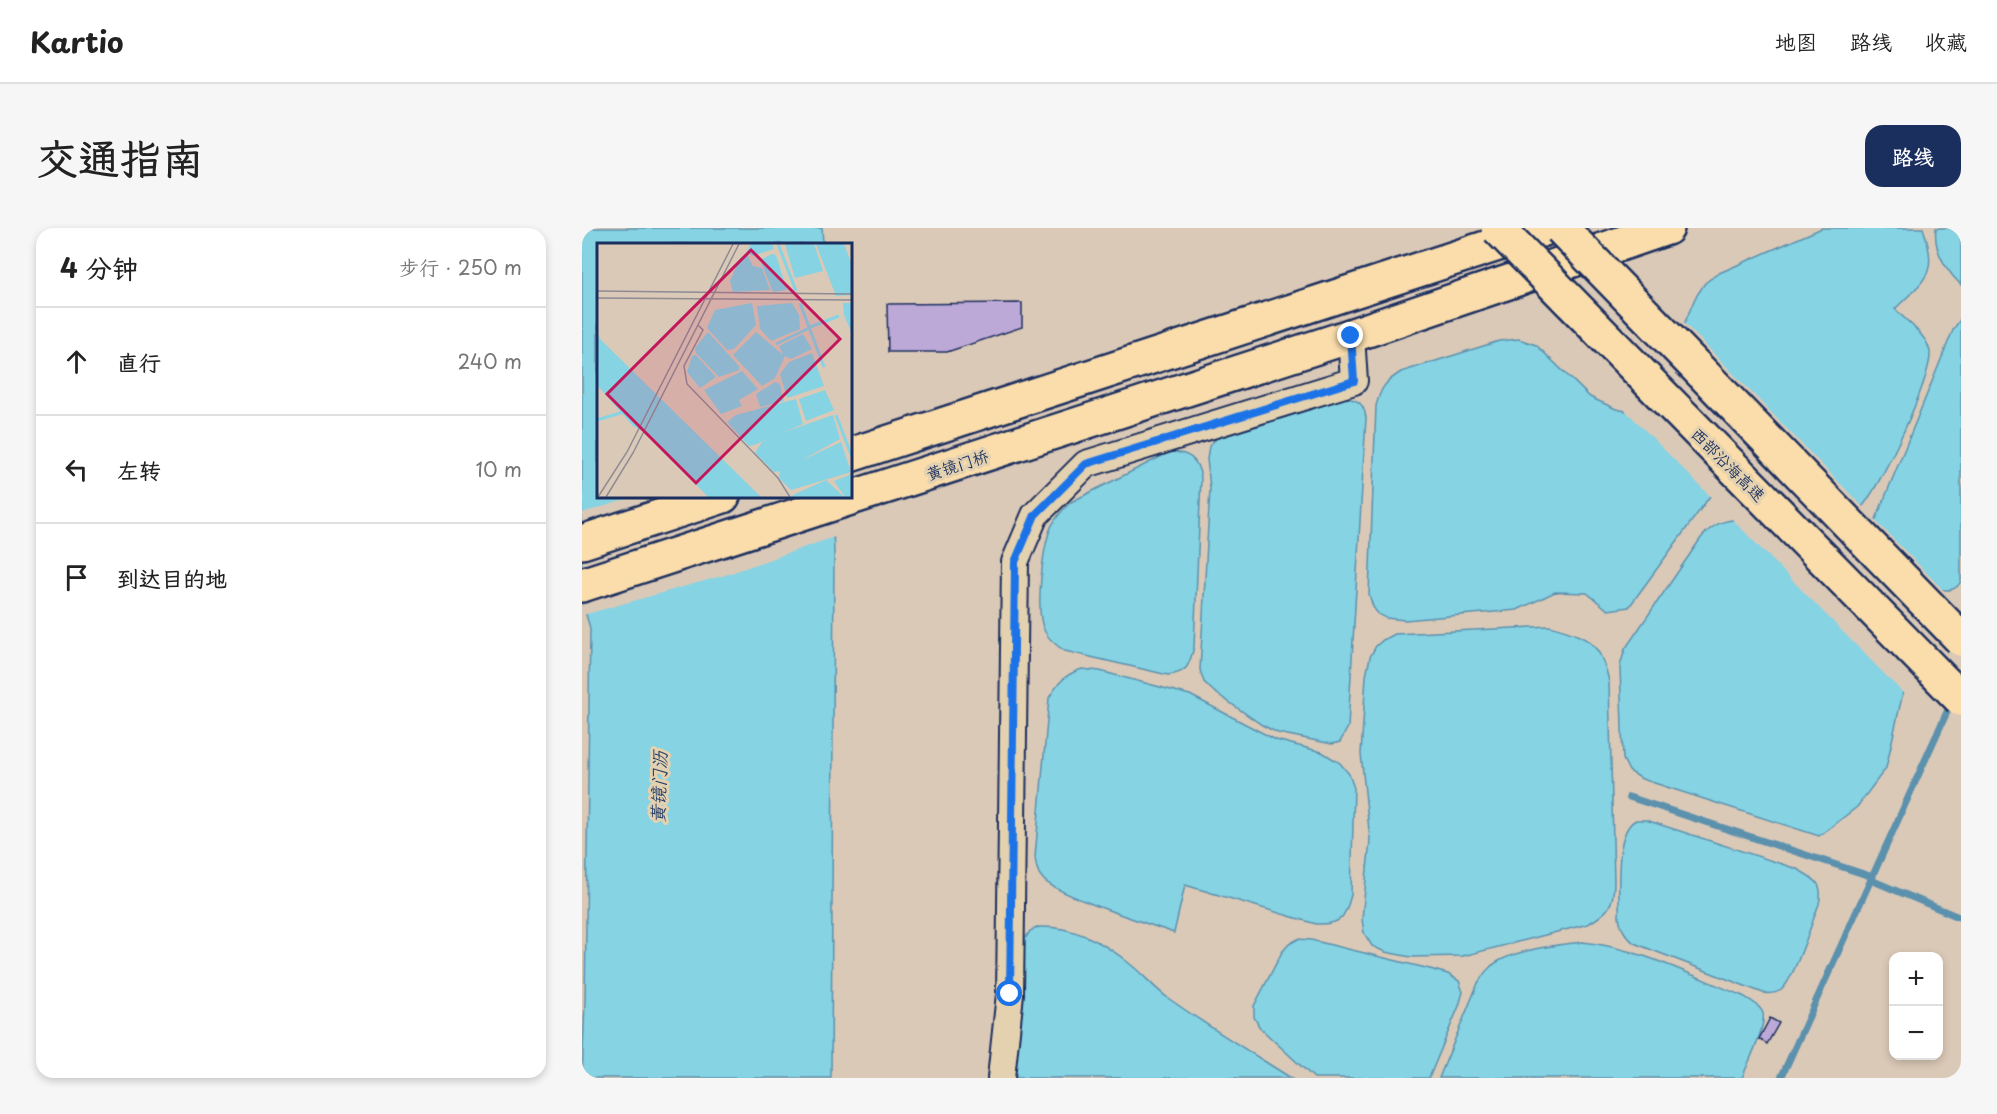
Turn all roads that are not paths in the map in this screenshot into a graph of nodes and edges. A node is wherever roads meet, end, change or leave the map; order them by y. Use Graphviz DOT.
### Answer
graph roads {
  1 [pos="1498,228"];
  2 [pos="1547,228"];
  3 [pos="1562,228"];
  4 [pos="1667,228"];
  5 [pos="1342,339"];
  6 [pos="852,454"];
  7 [pos="717,498"];
  8 [pos="851,498"];
  9 [pos="852,498"];
  10 [pos="582,542"];
  11 [pos="582,585"];
  12 [pos="1961,639"];
  13 [pos="1961,699"];
  14 [pos="1001,1078"];
  1 -- 13 [label="main road, 西部沿海高速, bridge"];
  2 -- 6 [label="main road"];
  3 -- 12 [label="main road, bridge"];
  4 -- 5 [label="main road, 黄镜门桥"];
  5 -- 9 [label="main road, 黄镜门桥"];
  5 -- 14 [label="street"];
  7 -- 10 [label="main road"];
  8 -- 11 [label="main road, 黄镜门桥"];
}
